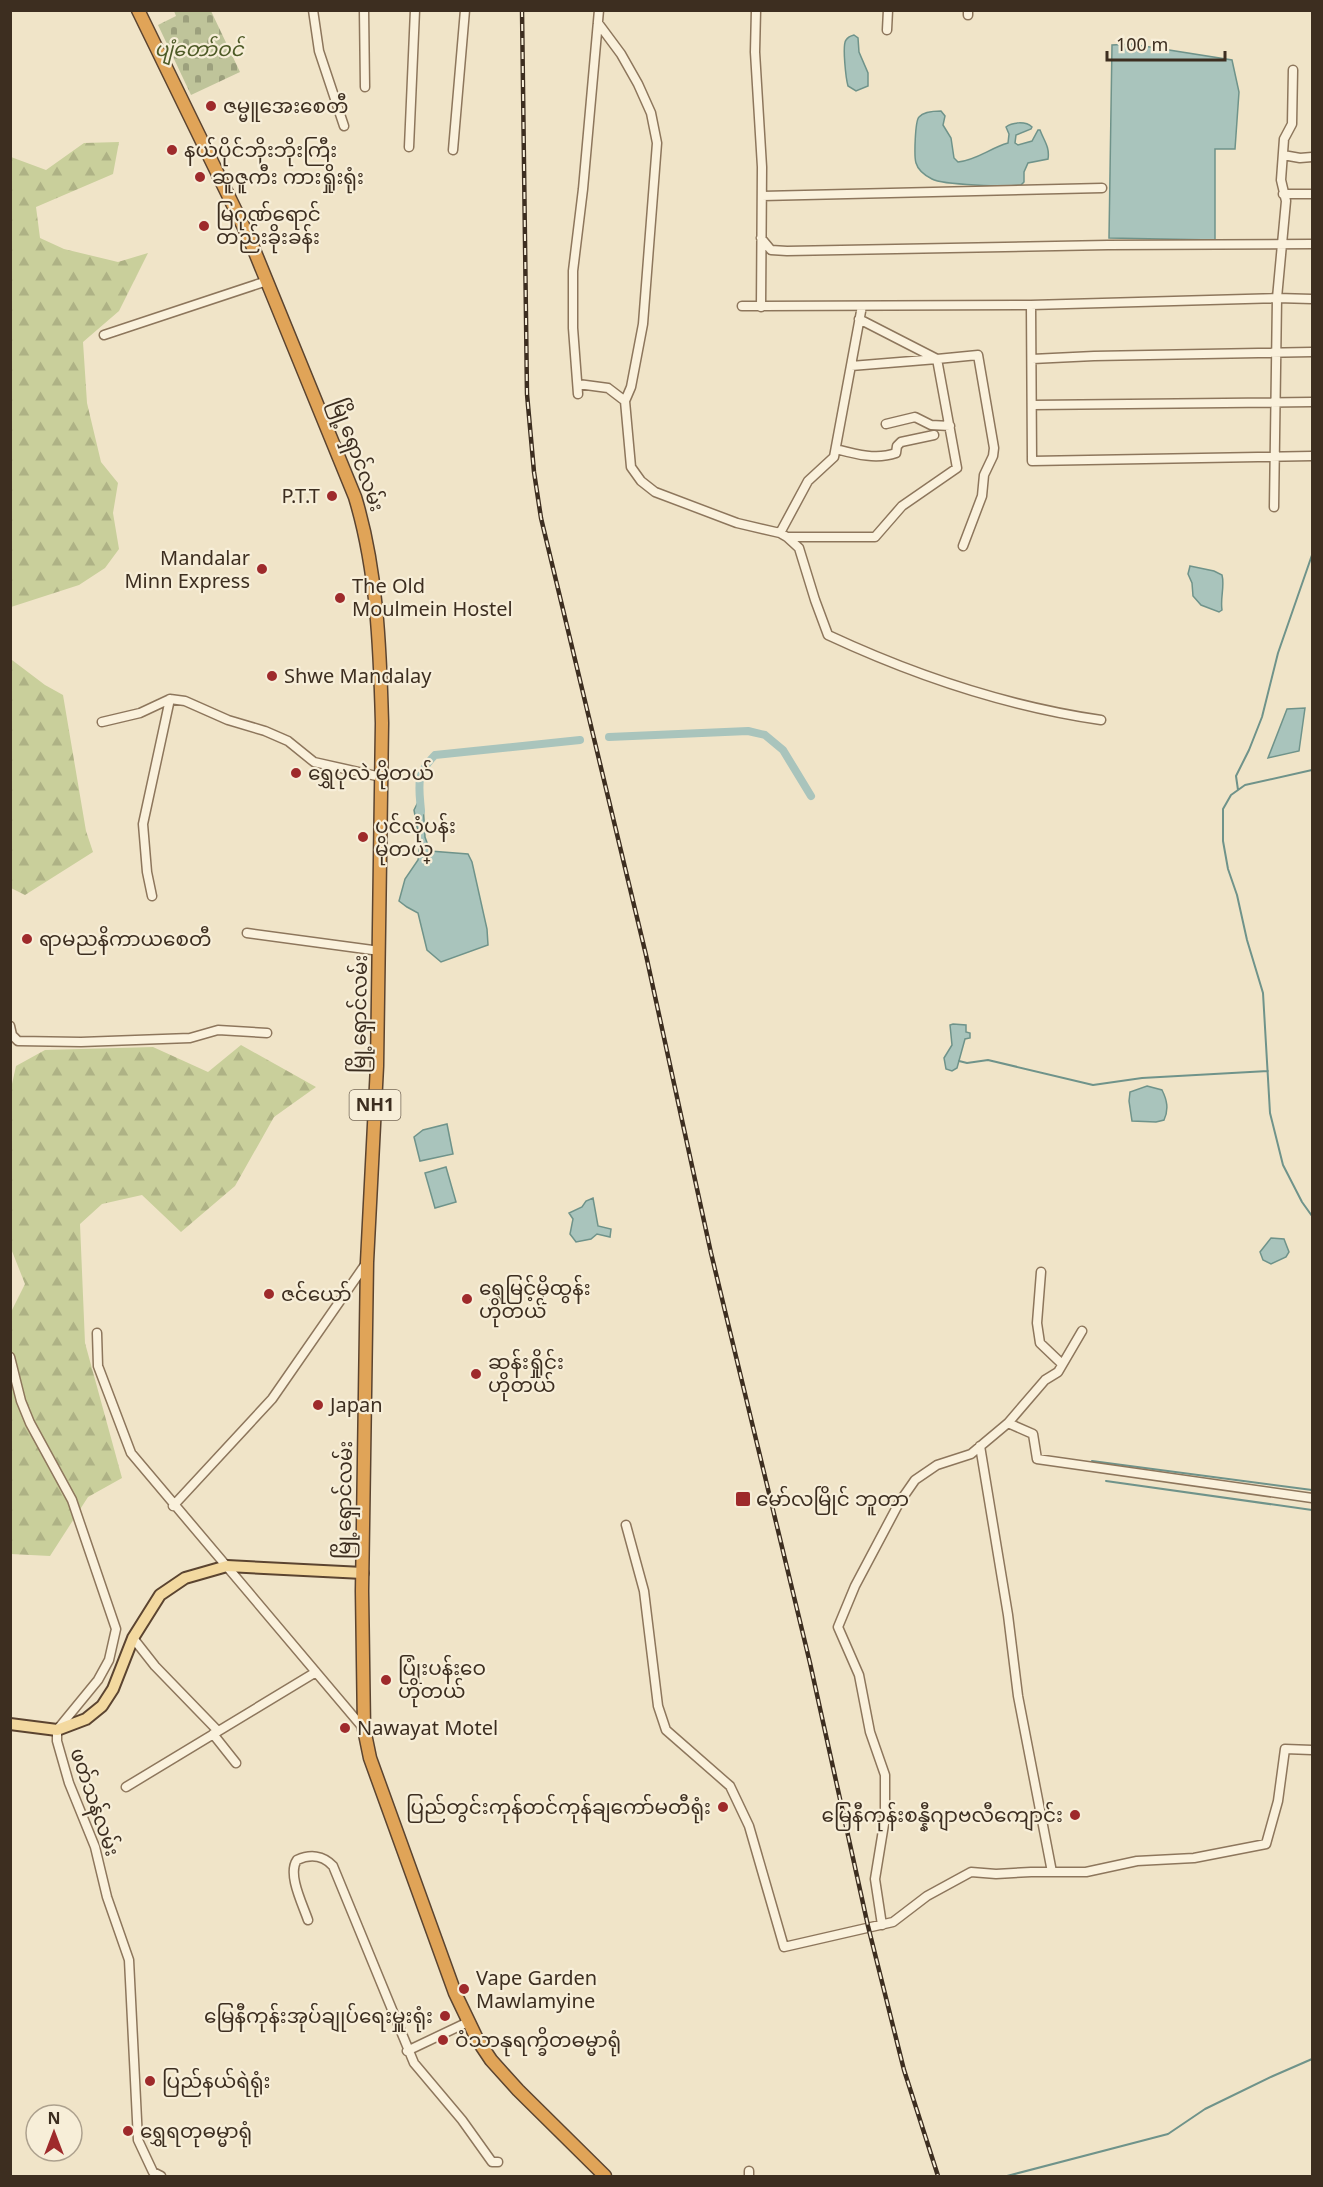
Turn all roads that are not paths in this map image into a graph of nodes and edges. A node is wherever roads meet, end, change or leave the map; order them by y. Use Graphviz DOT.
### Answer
graph roads {
  1 [pos="138,10"];
  2 [pos="313,10"];
  3 [pos="364,10"];
  4 [pos="415,10"];
  5 [pos="465,10"];
  6 [pos="599,10"];
  7 [pos="756,10"];
  8 [pos="888,10"];
  9 [pos="598,24"];
  10 [pos="887,30"];
  11 [pos="1293,70"];
  12 [pos="365,87"];
  13 [pos="344,126"];
  14 [pos="410,147"];
  15 [pos="453,150"];
  16 [pos="1283,155"];
  17 [pos="1312,157"];
  18 [pos="1102,188"];
  19 [pos="1283,194"];
  20 [pos="1312,194"];
  21 [pos="762,196"];
  22 [pos="761,238"];
  23 [pos="1282,244"];
  24 [pos="1312,244"];
  25 [pos="267,281"];
  26 [pos="1277,298"];
  27 [pos="1312,299"];
  28 [pos="1031,305"];
  29 [pos="742,306"];
  30 [pos="861,306"];
  31 [pos="761,307"];
  32 [pos="859,320"];
  33 [pos="104,335"];
  34 [pos="1276,352"];
  35 [pos="1312,352"];
  36 [pos="937,359"];
  37 [pos="1032,359"];
  38 [pos="851,366"];
  39 [pos="578,384"];
  40 [pos="578,394"];
  41 [pos="625,401"];
  42 [pos="1312,402"];
  43 [pos="1277,403"];
  44 [pos="1033,405"];
  45 [pos="886,424"];
  46 [pos="950,426"];
  47 [pos="934,435"];
  48 [pos="836,449"];
  49 [pos="1276,456"];
  50 [pos="1312,456"];
  51 [pos="1274,507"];
  52 [pos="783,535"];
  53 [pos="963,546"];
  54 [pos="170,699"];
  55 [pos="1101,720"];
  56 [pos="102,722"];
  57 [pos="381,777"];
  58 [pos="152,896"];
  59 [pos="247,933"];
  60 [pos="380,951"];
  61 [pos="10,1026"];
  62 [pos="267,1033"];
  63 [pos="14,1042"];
  64 [pos="367,1262"];
  65 [pos="1041,1272"];
  66 [pos="1082,1331"];
  67 [pos="97,1333"];
  68 [pos="10,1357"];
  69 [pos="1062,1365"];
  70 [pos="1008,1423"];
  71 [pos="980,1446"];
  72 [pos="1312,1498"];
  73 [pos="174,1506"];
  74 [pos="626,1525"];
  75 [pos="227,1566"];
  76 [pos="363,1573"];
  77 [pos="133,1638"];
  78 [pos="316,1672"];
  79 [pos="10,1724"];
  80 [pos="364,1729"];
  81 [pos="57,1730"];
  82 [pos="215,1732"];
  83 [pos="1312,1750"];
  84 [pos="236,1763"];
  85 [pos="126,1787"];
  86 [pos="1052,1872"];
  87 [pos="308,1920"];
  88 [pos="882,1925"];
  89 [pos="468,2022"];
  90 [pos="407,2051"];
  91 [pos="498,2162"];
  92 [pos="161,2176"];
  93 [pos="605,2176"];
  1 -- 25 [label="highway, မြို့ရှောင်လမ်း / NH1"];
  2 -- 13 [label="street"];
  3 -- 12 [label="street"];
  4 -- 14 [label="street"];
  5 -- 15 [label="street"];
  6 -- 9 [label="street"];
  7 -- 21 [label="street"];
  8 -- 10 [label="street"];
  9 -- 39 [label="street"];
  9 -- 41 [label="street"];
  11 -- 16 [label="street"];
  16 -- 17 [label="street"];
  16 -- 19 [label="street"];
  18 -- 21 [label="street"];
  19 -- 20 [label="street"];
  19 -- 23 [label="street"];
  21 -- 22 [label="street"];
  22 -- 23 [label="street"];
  22 -- 31 [label="street"];
  23 -- 24 [label="street"];
  23 -- 26 [label="street"];
  25 -- 33 [label="street"];
  25 -- 57 [label="highway, မြို့ရှောင်လမ်း / NH1"];
  26 -- 27 [label="street"];
  26 -- 28 [label="street"];
  26 -- 34 [label="street"];
  28 -- 30 [label="street"];
  28 -- 37 [label="street"];
  29 -- 31 [label="street"];
  30 -- 31 [label="street"];
  30 -- 32 [label="street"];
  32 -- 36 [label="street"];
  32 -- 38 [label="street"];
  34 -- 35 [label="street"];
  34 -- 37 [label="street"];
  34 -- 43 [label="street"];
  36 -- 38 [label="street"];
  36 -- 46 [label="street"];
  36 -- 53 [label="street"];
  37 -- 44 [label="street"];
  38 -- 48 [label="street"];
  39 -- 40 [label="street"];
  39 -- 41 [label="street"];
  41 -- 52 [label="street"];
  42 -- 43 [label="street"];
  43 -- 44 [label="street"];
  43 -- 49 [label="street"];
  44 -- 49 [label="street"];
  45 -- 46 [label="street"];
  46 -- 52 [label="street"];
  47 -- 48 [label="street"];
  48 -- 52 [label="street"];
  49 -- 50 [label="street"];
  49 -- 51 [label="street"];
  52 -- 55 [label="street"];
  54 -- 56 [label="street"];
  54 -- 57 [label="street"];
  54 -- 58 [label="street"];
  57 -- 60 [label="highway, မြို့ရှောင်လမ်း / NH1"];
  59 -- 60 [label="street"];
  60 -- 64 [label="highway, မြို့ရှောင်လမ်း / NH1"];
  61 -- 63 [label="street"];
  62 -- 63 [label="street"];
  64 -- 73 [label="street"];
  64 -- 76 [label="highway, မြို့ရှောင်လမ်း / NH1"];
  65 -- 69 [label="street"];
  66 -- 69 [label="street"];
  67 -- 73 [label="street"];
  68 -- 81 [label="street, ဖတ်သန်လမ်း"];
  69 -- 70 [label="street"];
  70 -- 71 [label="street"];
  70 -- 72 [label="street"];
  71 -- 86 [label="street"];
  71 -- 88 [label="street"];
  73 -- 75 [label="street"];
  74 -- 88 [label="street"];
  75 -- 76 [label="main road"];
  75 -- 77 [label="main road"];
  75 -- 78 [label="street"];
  76 -- 80 [label="highway, မြို့ရှောင်လမ်း / NH1"];
  77 -- 81 [label="main road"];
  77 -- 82 [label="street"];
  78 -- 80 [label="street"];
  78 -- 82 [label="street"];
  79 -- 81 [label="main road"];
  80 -- 89 [label="highway, မြို့ရှောင်လမ်း / NH1"];
  81 -- 92 [label="street, ဖတ်သန်လမ်း"];
  82 -- 84 [label="street"];
  82 -- 85 [label="street"];
  83 -- 86 [label="street"];
  86 -- 88 [label="street"];
  87 -- 90 [label="street"];
  89 -- 90 [label="street"];
  89 -- 93 [label="highway, မြို့ရှောင်လမ်း / NH1"];
  90 -- 91 [label="street"];
}
